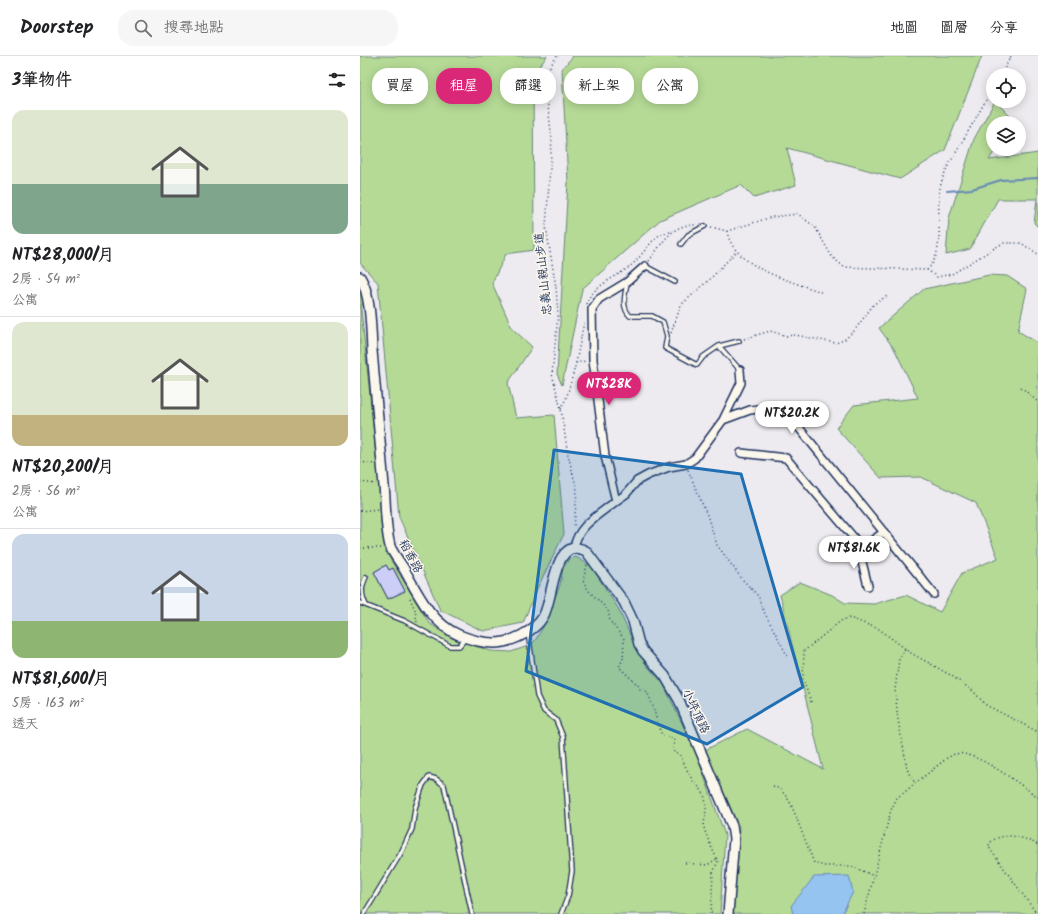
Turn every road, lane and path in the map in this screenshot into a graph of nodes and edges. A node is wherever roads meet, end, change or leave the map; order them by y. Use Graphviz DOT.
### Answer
graph roads {
  1 [pos="557,56"];
  2 [pos="1011,56"];
  3 [pos="1004,68"];
  4 [pos="986,100"];
  5 [pos="706,226"];
  6 [pos="727,231"];
  7 [pos="681,244"];
  8 [pos="737,251"];
  9 [pos="1038,254"];
  10 [pos="645,266"];
  11 [pos="927,270"];
  12 [pos="360,277"];
  13 [pos="627,282"];
  14 [pos="675,282"];
  15 [pos="821,292"];
  16 [pos="887,296"];
  17 [pos="667,336"];
  18 [pos="739,341"];
  19 [pos="719,346"];
  20 [pos="593,360"];
  21 [pos="740,370"];
  22 [pos="1021,387"];
  23 [pos="1038,402"];
  24 [pos="561,409"];
  25 [pos="723,420"];
  26 [pos="741,453"];
  27 [pos="360,462"];
  28 [pos="686,464"];
  29 [pos="381,466"];
  30 [pos="360,482"];
  31 [pos="384,485"];
  32 [pos="616,501"];
  33 [pos="386,509"];
  34 [pos="360,511"];
  35 [pos="884,532"];
  36 [pos="575,538"];
  37 [pos="390,547"];
  38 [pos="360,548"];
  39 [pos="574,548"];
  40 [pos="859,550"];
  41 [pos="590,556"];
  42 [pos="366,577"];
  43 [pos="868,586"];
  44 [pos="408,594"];
  45 [pos="934,594"];
  46 [pos="360,603"];
  47 [pos="366,604"];
  48 [pos="415,626"];
  49 [pos="528,631"];
  50 [pos="467,637"];
  51 [pos="905,649"];
  52 [pos="788,657"];
  53 [pos="811,702"];
  54 [pos="1038,732"];
  55 [pos="915,783"];
  56 [pos="773,786"];
  57 [pos="1038,797"];
  58 [pos="1038,845"];
  59 [pos="717,859"];
  60 [pos="685,864"];
  61 [pos="874,876"];
  62 [pos="364,914"];
  63 [pos="472,914"];
  64 [pos="562,914"];
  65 [pos="711,914"];
  66 [pos="728,914"];
  67 [pos="864,914"];
  68 [pos="1037,914"];
  1 -- 24 [label="path, 忠義山親山步道"];
  2 -- 3 [label="path"];
  4 -- 11 [label="path"];
  5 -- 6 [label="path"];
  5 -- 7 [label="lane"];
  5 -- 10 [label="path"];
  6 -- 8 [label="path"];
  6 -- 11 [label="path"];
  8 -- 15 [label="path"];
  8 -- 17 [label="path"];
  9 -- 11 [label="path"];
  10 -- 13 [label="street"];
  10 -- 14 [label="lane"];
  12 -- 29 [label="street, 稻香路"];
  13 -- 17 [label="lane"];
  13 -- 20 [label="street"];
  16 -- 18 [label="path"];
  17 -- 19 [label="lane"];
  18 -- 19 [label="lane"];
  19 -- 21 [label="lane"];
  20 -- 24 [label="path"];
  20 -- 32 [label="street"];
  21 -- 25 [label="street"];
  22 -- 23 [label="path"];
  24 -- 36 [label="path, 忠義山親山步道"];
  25 -- 28 [label="street"];
  25 -- 35 [label="street"];
  26 -- 40 [label="street"];
  27 -- 29 [label="path"];
  28 -- 32 [label="street"];
  28 -- 52 [label="path"];
  29 -- 31 [label="street, 稻香路"];
  30 -- 31 [label="path"];
  31 -- 33 [label="street, 稻香路"];
  32 -- 36 [label="street"];
  33 -- 34 [label="path"];
  33 -- 37 [label="street, 稻香路"];
  35 -- 40 [label="street"];
  35 -- 45 [label="street"];
  36 -- 39 [label="street"];
  37 -- 38 [label="path"];
  37 -- 50 [label="street, 稻香路"];
  39 -- 41 [label="street, 小坪頂路"];
  39 -- 49 [label="street, 稻香路"];
  40 -- 43 [label="street"];
  41 -- 59 [label="path"];
  41 -- 66 [label="street, 小坪頂路"];
  42 -- 47 [label="lane"];
  44 -- 48 [label="path"];
  46 -- 47 [label="lane"];
  47 -- 48 [label="lane"];
  48 -- 50 [label="lane"];
  49 -- 50 [label="street, 稻香路"];
  49 -- 64 [label="lane"];
  51 -- 53 [label="path"];
  51 -- 54 [label="path"];
  51 -- 55 [label="path"];
  55 -- 57 [label="path"];
  55 -- 61 [label="path"];
  56 -- 61 [label="path"];
  58 -- 68 [label="path"];
  59 -- 60 [label="path"];
  59 -- 65 [label="path"];
  61 -- 67 [label="path"];
  62 -- 63 [label="lane"];
}
